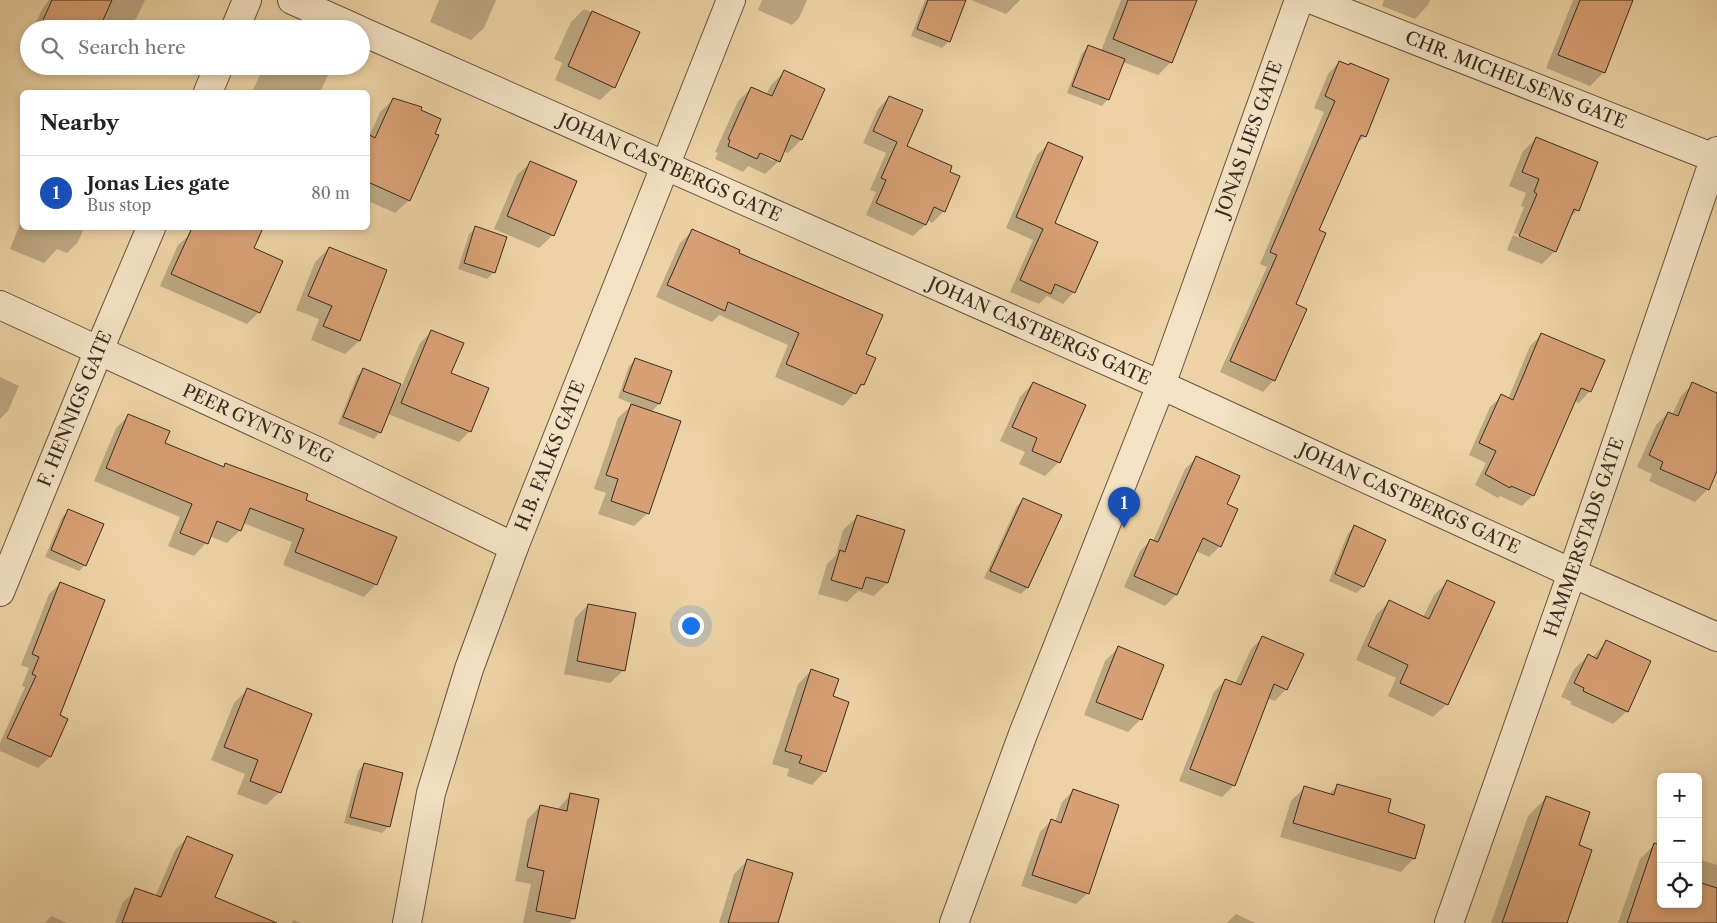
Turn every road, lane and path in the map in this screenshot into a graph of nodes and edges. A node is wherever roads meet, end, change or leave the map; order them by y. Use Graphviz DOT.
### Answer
graph roads {
  1 [pos="247,0"];
  2 [pos="292,0"];
  3 [pos="731,0"];
  4 [pos="1299,0"];
  5 [pos="1313,0"];
  6 [pos="239,20"];
  7 [pos="337,20"];
  8 [pos="370,34"];
  9 [pos="215,75"];
  10 [pos="209,90"];
  11 [pos="1716,156"];
  12 [pos="665,164"];
  13 [pos="150,230"];
  14 [pos="0,306"];
  15 [pos="98,350"];
  16 [pos="1161,385"];
  17 [pos="514,547"];
  18 [pos="1572,573"];
  19 [pos="0,592"];
  20 [pos="1717,637"];
  21 [pos="407,923"];
  22 [pos="954,923"];
  23 [pos="1449,923"];
  1 -- 6 [label="street"];
  2 -- 7 [label="street"];
  3 -- 12 [label="street, H.B. FALKS GATE"];
  4 -- 16 [label="street, JONAS LIES GATE"];
  5 -- 11 [label="street, CHR. MICHELSENS GATE"];
  8 -- 12 [label="street, JOHAN CASTBERGS GATE"];
  9 -- 10 [label="street"];
  11 -- 18 [label="street, HAMMERSTADS GATE"];
  12 -- 16 [label="street, JOHAN CASTBERGS GATE"];
  12 -- 17 [label="street, H.B. FALKS GATE"];
  13 -- 15 [label="street, F. HENNIGS GATE"];
  14 -- 15 [label="street, PEER GYNTS VEG"];
  15 -- 17 [label="street, PEER GYNTS VEG"];
  15 -- 19 [label="street, F. HENNIGS GATE"];
  16 -- 18 [label="street, JOHAN CASTBERGS GATE"];
  16 -- 22 [label="street, JONAS LIES GATE"];
  17 -- 21 [label="street, H.B. FALKS GATE"];
  18 -- 20 [label="street, JOHAN CASTBERGS GATE"];
  18 -- 23 [label="street, HAMMERSTADS GATE"];
}
